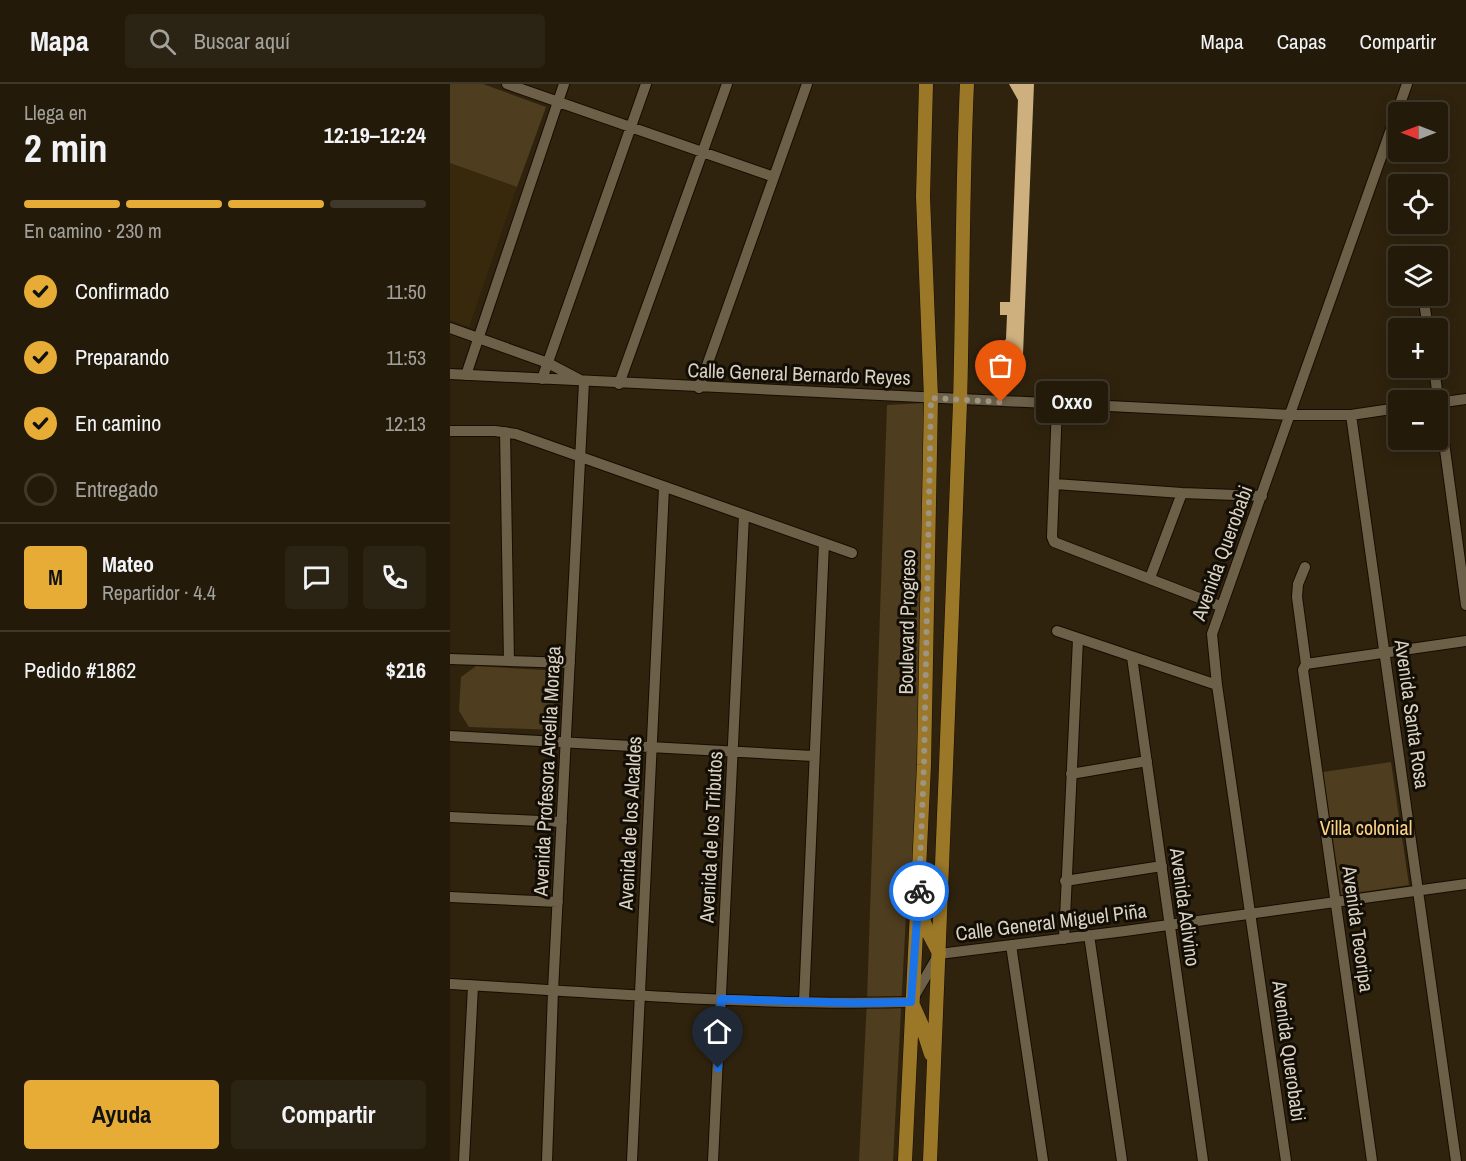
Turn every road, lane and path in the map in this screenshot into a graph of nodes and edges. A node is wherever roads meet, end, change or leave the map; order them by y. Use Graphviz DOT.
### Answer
graph roads {
  1 [pos="507,84"];
  2 [pos="564,84"];
  3 [pos="646,84"];
  4 [pos="727,84"];
  5 [pos="807,84"];
  6 [pos="926,84"];
  7 [pos="967,84"];
  8 [pos="1407,84"];
  9 [pos="557,102"];
  10 [pos="631,127"];
  11 [pos="703,152"];
  12 [pos="774,177"];
  13 [pos="450,328"];
  14 [pos="478,338"];
  15 [pos="548,363"];
  16 [pos="450,374"];
  17 [pos="466,375"];
  18 [pos="542,379"];
  19 [pos="584,382"];
  20 [pos="619,384"];
  21 [pos="699,388"];
  22 [pos="931,398"];
  23 [pos="960,399"];
  24 [pos="1466,399"];
  25 [pos="1448,402"];
  26 [pos="1056,405"];
  27 [pos="1388,409"];
  28 [pos="1291,415"];
  29 [pos="1351,415"];
  30 [pos="450,431"];
  31 [pos="505,432"];
  32 [pos="1445,450"];
  33 [pos="582,458"];
  34 [pos="1055,484"];
  35 [pos="664,488"];
  36 [pos="1182,493"];
  37 [pos="1262,496"];
  38 [pos="744,515"];
  39 [pos="824,543"];
  40 [pos="852,553"];
  41 [pos="1305,567"];
  42 [pos="1150,578"];
  43 [pos="1466,605"];
  44 [pos="1220,606"];
  45 [pos="1056,631"];
  46 [pos="1078,639"];
  47 [pos="1466,641"];
  48 [pos="1385,653"];
  49 [pos="1132,657"];
  50 [pos="450,659"];
  51 [pos="509,661"];
  52 [pos="570,663"];
  53 [pos="1305,665"];
  54 [pos="1217,685"];
  55 [pos="450,736"];
  56 [pos="567,742"];
  57 [pos="652,746"];
  58 [pos="733,750"];
  59 [pos="813,756"];
  60 [pos="1147,760"];
  61 [pos="1071,774"];
  62 [pos="450,817"];
  63 [pos="562,822"];
  64 [pos="1162,866"];
  65 [pos="1065,881"];
  66 [pos="1466,884"];
  67 [pos="1419,890"];
  68 [pos="450,897"];
  69 [pos="558,902"];
  70 [pos="918,902"];
  71 [pos="1335,902"];
  72 [pos="1252,914"];
  73 [pos="1170,925"];
  74 [pos="1089,935"];
  75 [pos="1064,939"];
  76 [pos="1011,945"];
  77 [pos="939,954"];
  78 [pos="450,984"];
  79 [pos="473,986"];
  80 [pos="553,991"];
  81 [pos="640,995"];
  82 [pos="721,999"];
  83 [pos="804,1002"];
  84 [pos="911,1002"];
  85 [pos="934,1062"];
  86 [pos="464,1161"];
  87 [pos="547,1161"];
  88 [pos="632,1161"];
  89 [pos="713,1161"];
  90 [pos="905,1161"];
  91 [pos="930,1161"];
  92 [pos="1043,1161"];
  93 [pos="1122,1161"];
  94 [pos="1203,1161"];
  95 [pos="1286,1161"];
  96 [pos="1372,1161"];
  97 [pos="1456,1161"];
  1 -- 9 [label="street"];
  2 -- 9 [label="street"];
  3 -- 10 [label="street"];
  4 -- 11 [label="street"];
  5 -- 12 [label="street"];
  6 -- 22 [label="main road, Boulevard Progreso"];
  7 -- 23 [label="main road"];
  8 -- 28 [label="street, Avenida Querobabi"];
  9 -- 10 [label="street"];
  9 -- 14 [label="street"];
  10 -- 11 [label="street"];
  10 -- 15 [label="street"];
  11 -- 12 [label="street"];
  11 -- 20 [label="street"];
  12 -- 21 [label="street"];
  13 -- 14 [label="street"];
  14 -- 15 [label="street"];
  14 -- 17 [label="street"];
  15 -- 18 [label="street"];
  15 -- 19 [label="street"];
  16 -- 17 [label="street, Calle General Bernardo Reyes"];
  17 -- 18 [label="street, Calle General Bernardo Reyes"];
  18 -- 19 [label="street, Calle General Bernardo Reyes"];
  19 -- 20 [label="street, Calle General Bernardo Reyes"];
  19 -- 33 [label="street, Avenida Profesora Arcelia Moraga"];
  20 -- 21 [label="street, Calle General Bernardo Reyes"];
  21 -- 22 [label="street, Calle General Bernardo Reyes"];
  22 -- 23 [label="street, Calle General Bernardo Reyes"];
  22 -- 70 [label="main road, Boulevard Progreso"];
  23 -- 26 [label="street, Calle General Bernardo Reyes"];
  23 -- 77 [label="main road"];
  24 -- 25 [label="street"];
  26 -- 28 [label="street, Calle General Bernardo Reyes"];
  26 -- 34 [label="street"];
  27 -- 29 [label="street, Calle General Bernardo Reyes"];
  28 -- 29 [label="street, Calle General Bernardo Reyes"];
  28 -- 37 [label="street, Avenida Querobabi"];
  29 -- 48 [label="street, Avenida Santa Rosa"];
  30 -- 31 [label="street"];
  31 -- 33 [label="street"];
  31 -- 51 [label="street"];
  32 -- 43 [label="street"];
  33 -- 35 [label="street"];
  33 -- 52 [label="street, Avenida Profesora Arcelia Moraga"];
  34 -- 36 [label="street"];
  34 -- 42 [label="street"];
  35 -- 38 [label="street"];
  35 -- 57 [label="street, Avenida de los Alcaldes"];
  36 -- 37 [label="street"];
  36 -- 42 [label="street"];
  37 -- 44 [label="street, Avenida Querobabi"];
  38 -- 39 [label="street"];
  38 -- 58 [label="street, Avenida de los Tributos"];
  39 -- 40 [label="street"];
  39 -- 59 [label="street"];
  41 -- 53 [label="street, Avenida Tecoripa"];
  42 -- 44 [label="street"];
  44 -- 54 [label="street, Avenida Querobabi"];
  45 -- 46 [label="street"];
  46 -- 49 [label="street"];
  46 -- 61 [label="street"];
  47 -- 48 [label="street"];
  48 -- 53 [label="street"];
  48 -- 67 [label="street, Avenida Santa Rosa"];
  49 -- 54 [label="street"];
  49 -- 60 [label="street, Avenida Adivino"];
  50 -- 51 [label="street"];
  51 -- 52 [label="street"];
  52 -- 56 [label="street, Avenida Profesora Arcelia Moraga"];
  53 -- 71 [label="street, Avenida Tecoripa"];
  54 -- 72 [label="street, Avenida Querobabi"];
  55 -- 56 [label="street"];
  56 -- 57 [label="street"];
  56 -- 63 [label="street, Avenida Profesora Arcelia Moraga"];
  57 -- 58 [label="street"];
  57 -- 81 [label="street, Avenida de los Alcaldes"];
  58 -- 59 [label="street"];
  58 -- 82 [label="street, Avenida de los Tributos"];
  59 -- 83 [label="street"];
  60 -- 61 [label="street"];
  60 -- 64 [label="street, Avenida Adivino"];
  61 -- 65 [label="street"];
  62 -- 63 [label="street"];
  63 -- 69 [label="street, Avenida Profesora Arcelia Moraga"];
  64 -- 65 [label="street"];
  64 -- 73 [label="street, Avenida Adivino"];
  65 -- 75 [label="street"];
  66 -- 67 [label="street, Calle General Miguel Piña"];
  67 -- 71 [label="street, Calle General Miguel Piña"];
  67 -- 97 [label="street, Avenida Santa Rosa"];
  68 -- 69 [label="street"];
  69 -- 80 [label="street, Avenida Profesora Arcelia Moraga"];
  70 -- 77 [label="main road"];
  70 -- 84 [label="main road, Boulevard Progreso"];
  71 -- 72 [label="street, Calle General Miguel Piña"];
  71 -- 96 [label="street, Avenida Tecoripa"];
  72 -- 73 [label="street, Calle General Miguel Piña"];
  72 -- 95 [label="street, Avenida Querobabi"];
  73 -- 74 [label="street, Calle General Miguel Piña"];
  73 -- 94 [label="street, Avenida Adivino"];
  74 -- 75 [label="street, Calle General Miguel Piña"];
  74 -- 93 [label="street"];
  75 -- 76 [label="street, Calle General Miguel Piña"];
  76 -- 77 [label="street, Calle General Miguel Piña"];
  76 -- 92 [label="street"];
  77 -- 84 [label="street, Calle General Miguel Piña"];
  77 -- 85 [label="main road"];
  78 -- 79 [label="street"];
  79 -- 80 [label="street"];
  79 -- 86 [label="street"];
  80 -- 81 [label="street"];
  80 -- 87 [label="street, Avenida Profesora Arcelia Moraga"];
  81 -- 82 [label="street"];
  81 -- 88 [label="street, Avenida de los Alcaldes"];
  82 -- 83 [label="street"];
  82 -- 89 [label="street, Avenida de los Tributos"];
  83 -- 84 [label="street"];
  84 -- 85 [label="main road"];
  84 -- 90 [label="main road, Boulevard Progreso"];
  85 -- 91 [label="main road"];
}
